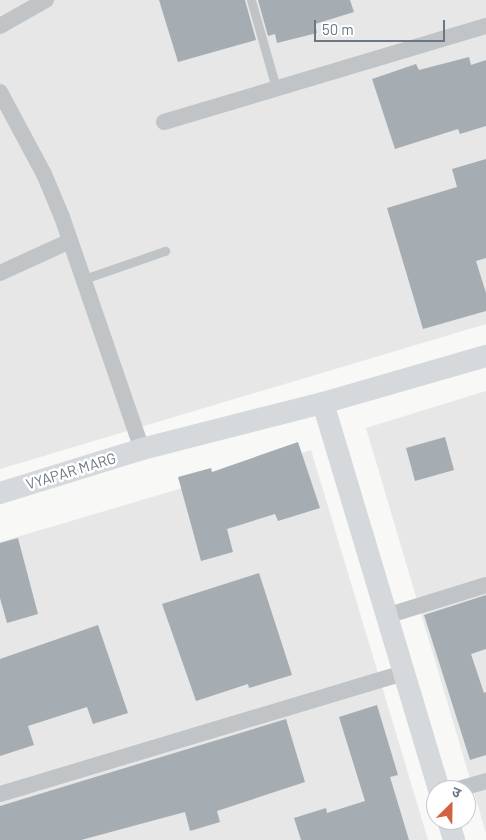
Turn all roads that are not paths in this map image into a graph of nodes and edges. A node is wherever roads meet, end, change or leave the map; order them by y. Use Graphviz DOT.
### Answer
graph roads {
  1 [pos="46,0"];
  2 [pos="251,0"];
  3 [pos="0,26"];
  4 [pos="486,26"];
  5 [pos="276,88"];
  6 [pos="0,92"];
  7 [pos="164,122"];
  8 [pos="70,241"];
  9 [pos="165,251"];
  10 [pos="0,272"];
  11 [pos="84,279"];
  12 [pos="486,356"];
  13 [pos="323,403"];
  14 [pos="142,449"];
  15 [pos="0,493"];
  16 [pos="486,585"];
  17 [pos="386,616"];
  18 [pos="403,673"];
  19 [pos="436,780"];
  20 [pos="0,794"];
  1 -- 3 [label="street"];
  2 -- 5 [label="lane"];
  4 -- 5 [label="street"];
  5 -- 7 [label="street"];
  6 -- 8 [label="street"];
  8 -- 10 [label="street"];
  8 -- 11 [label="street"];
  9 -- 11 [label="lane"];
  11 -- 14 [label="street"];
  12 -- 13 [label="street, VYAPAR MARG"];
  13 -- 14 [label="street, VYAPAR MARG"];
  13 -- 17 [label="street"];
  14 -- 15 [label="street, VYAPAR MARG"];
  16 -- 17 [label="street"];
  17 -- 18 [label="street"];
  18 -- 19 [label="street"];
  18 -- 20 [label="street"];
}
